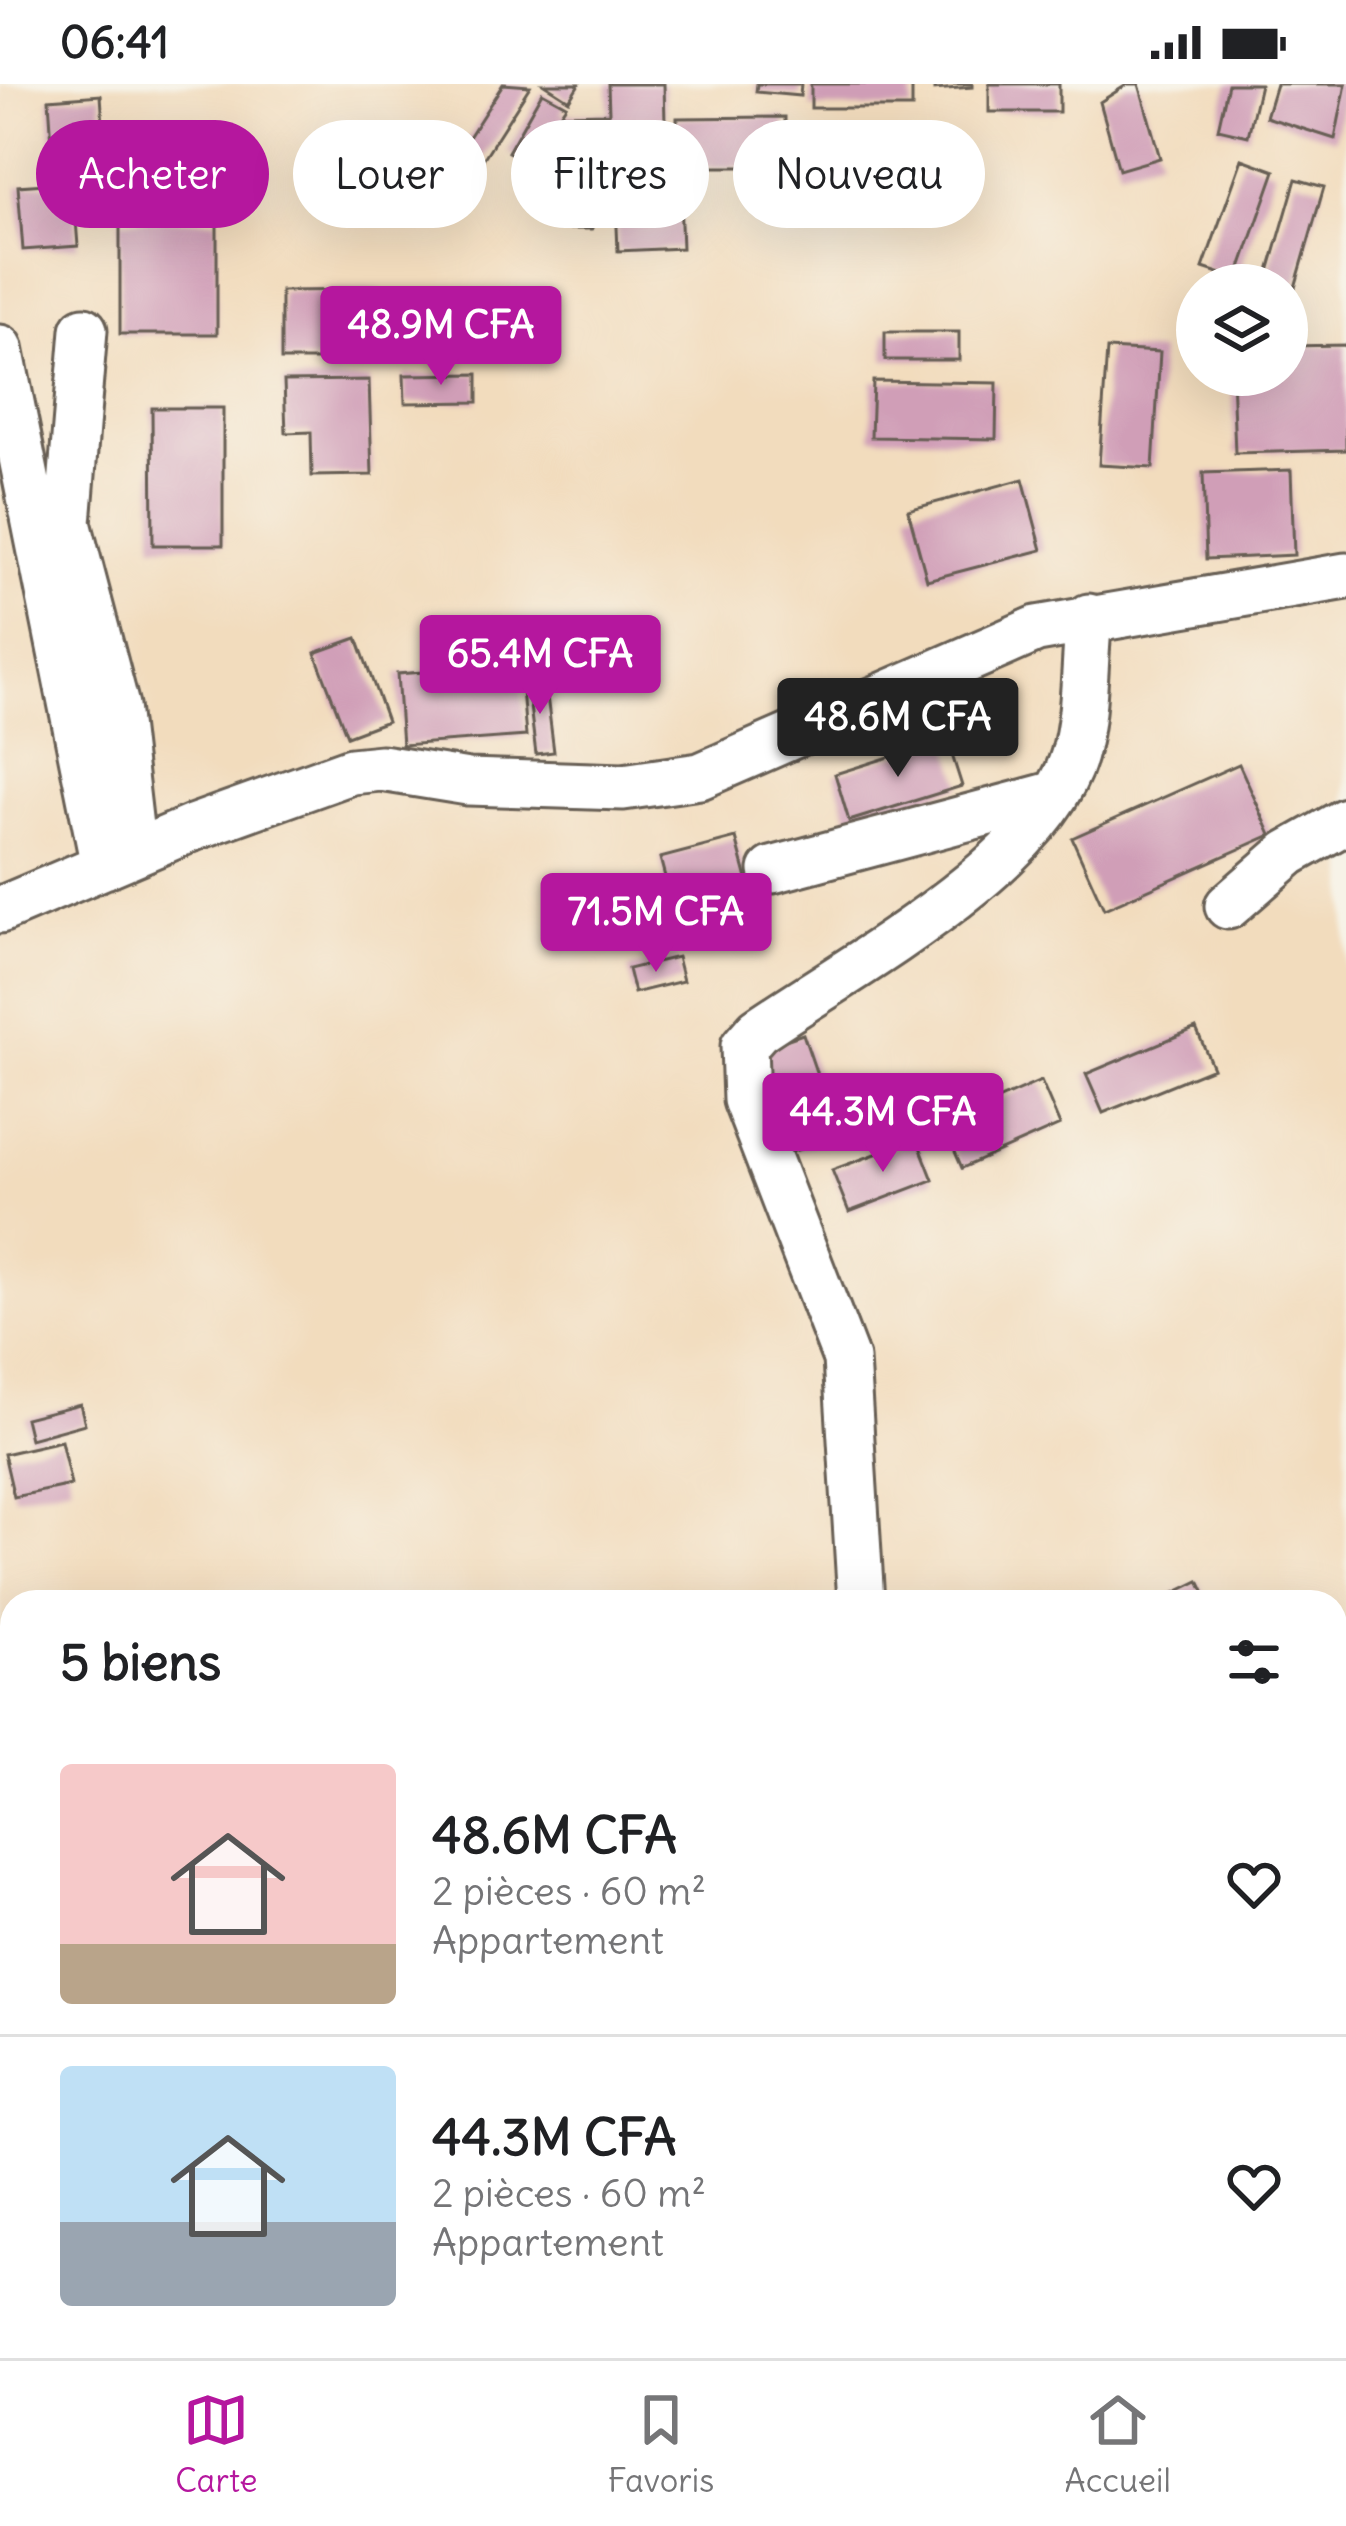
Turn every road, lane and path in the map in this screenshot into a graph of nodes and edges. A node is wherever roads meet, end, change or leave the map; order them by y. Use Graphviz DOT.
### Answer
graph roads {
  1 [pos="84,330"];
  2 [pos="0,348"];
  3 [pos="1346,576"];
  4 [pos="1089,617"];
  5 [pos="1056,794"];
  6 [pos="1346,820"];
  7 [pos="118,859"];
  8 [pos="772,870"];
  9 [pos="1228,905"];
  10 [pos="0,910"];
  11 [pos="860,1590"];
  1 -- 7 [label="street"];
  2 -- 7 [label="street"];
  3 -- 4 [label="street"];
  4 -- 5 [label="street"];
  4 -- 7 [label="street"];
  5 -- 8 [label="street"];
  5 -- 11 [label="street"];
  6 -- 9 [label="street"];
  7 -- 10 [label="street"];
}
